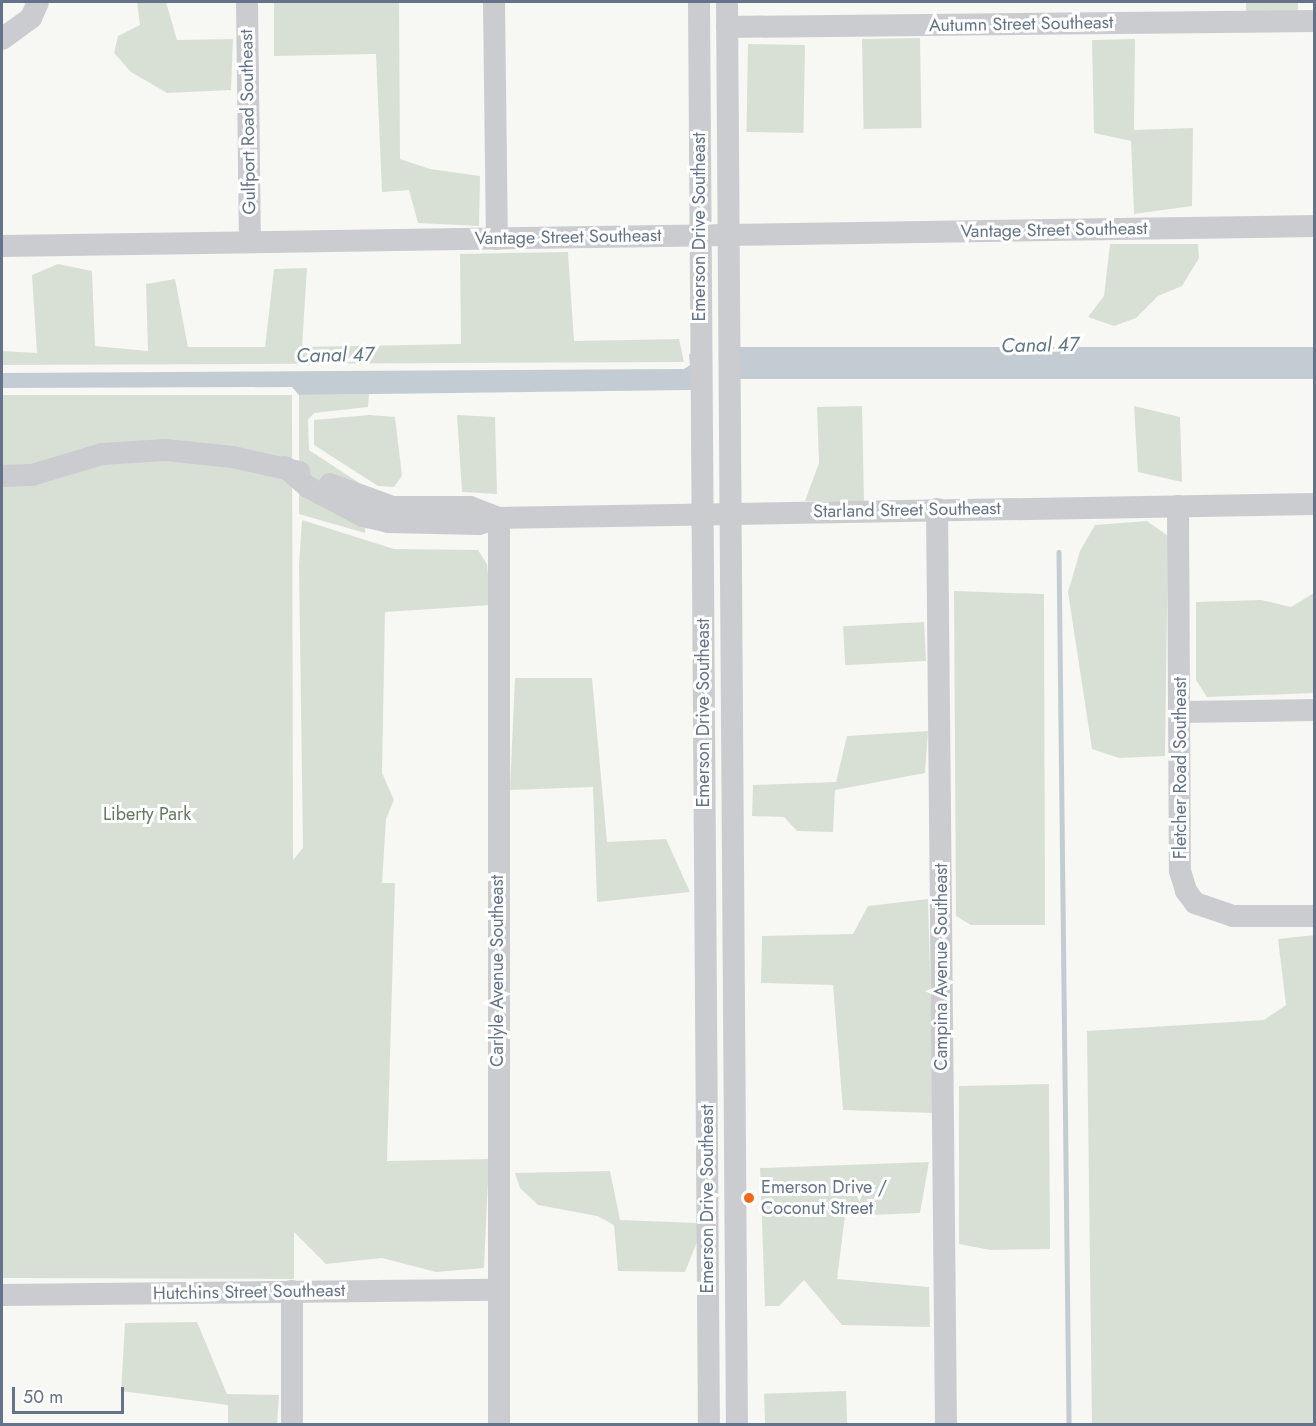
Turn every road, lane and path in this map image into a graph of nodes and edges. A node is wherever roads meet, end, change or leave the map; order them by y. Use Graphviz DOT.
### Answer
graph roads {
  1 [pos="38,2"];
  2 [pos="247,2"];
  3 [pos="494,2"];
  4 [pos="699,2"];
  5 [pos="727,2"];
  6 [pos="1314,21"];
  7 [pos="727,27"];
  8 [pos="2,39"];
  9 [pos="1314,226"];
  10 [pos="699,235"];
  11 [pos="727,235"];
  12 [pos="496,239"];
  13 [pos="250,242"];
  14 [pos="2,246"];
  15 [pos="2,476"];
  16 [pos="1314,504"];
  17 [pos="1178,506"];
  18 [pos="937,509"];
  19 [pos="701,515"];
  20 [pos="730,515"];
  21 [pos="499,518"];
  22 [pos="1314,710"];
  23 [pos="1179,712"];
  24 [pos="1314,916"];
  25 [pos="496,1290"];
  26 [pos="292,1291"];
  27 [pos="2,1295"];
  28 [pos="292,1425"];
  29 [pos="499,1425"];
  30 [pos="709,1425"];
  31 [pos="737,1425"];
  32 [pos="946,1425"];
  1 -- 8 [label="street"];
  2 -- 13 [label="street, Gulfport Road Southeast"];
  3 -- 12 [label="street"];
  4 -- 10 [label="street, Emerson Drive Southeast"];
  5 -- 7 [label="street, Emerson Drive Southeast"];
  6 -- 7 [label="street, Autumn Street Southeast"];
  7 -- 11 [label="street, Emerson Drive Southeast"];
  9 -- 11 [label="street, Vantage Street Southeast"];
  10 -- 11 [label="street, Vantage Street Southeast"];
  10 -- 12 [label="street, Vantage Street Southeast"];
  10 -- 19 [label="street, Emerson Drive Southeast"];
  11 -- 20 [label="street, Emerson Drive Southeast"];
  12 -- 13 [label="street, Vantage Street Southeast"];
  13 -- 14 [label="street, Vantage Street Southeast"];
  15 -- 21 [label="street, Starland Street Southeast"];
  16 -- 17 [label="street, Starland Street Southeast"];
  17 -- 18 [label="street, Starland Street Southeast"];
  17 -- 23 [label="street, Fletcher Road Southeast"];
  18 -- 20 [label="street, Starland Street Southeast"];
  18 -- 32 [label="street, Campina Avenue Southeast"];
  19 -- 20 [label="street, Starland Street Southeast"];
  19 -- 21 [label="street, Starland Street Southeast"];
  19 -- 30 [label="street, Emerson Drive Southeast"];
  20 -- 31 [label="street, Emerson Drive Southeast"];
  21 -- 25 [label="street, Carlyle Avenue Southeast"];
  22 -- 23 [label="street"];
  23 -- 24 [label="street, Fletcher Road Southeast"];
  25 -- 26 [label="street, Hutchins Street Southeast"];
  25 -- 29 [label="street, Carlyle Avenue Southeast"];
  26 -- 27 [label="street, Hutchins Street Southeast"];
  26 -- 28 [label="street"];
}
